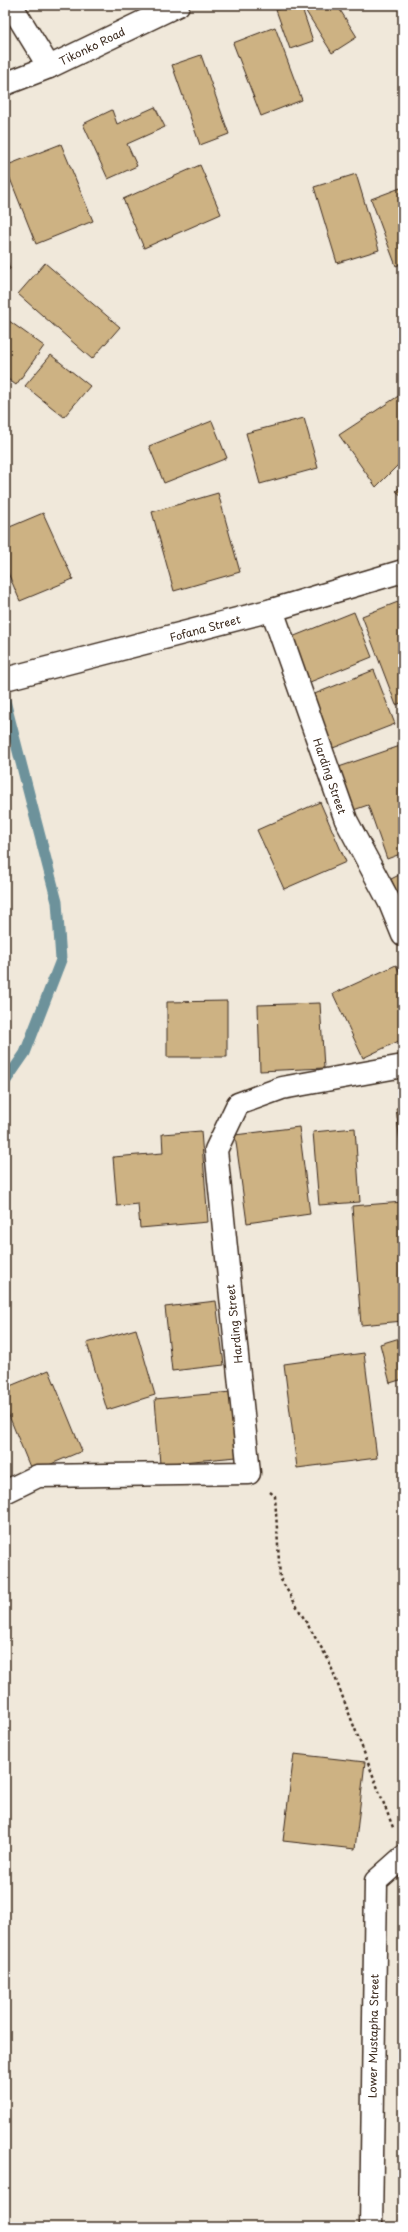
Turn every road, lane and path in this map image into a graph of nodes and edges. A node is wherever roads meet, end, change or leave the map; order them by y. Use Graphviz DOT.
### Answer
graph roads {
  1 [pos="11,5"];
  2 [pos="178,5"];
  3 [pos="49,67"];
  4 [pos="5,84"];
  5 [pos="403,570"];
  6 [pos="272,610"];
  7 [pos="5,679"];
  8 [pos="403,935"];
  9 [pos="403,1066"];
  10 [pos="249,1473"];
  11 [pos="5,1492"];
  12 [pos="395,1832"];
  13 [pos="403,1857"];
  14 [pos="370,2227"];
  1 -- 3 [label="street"];
  2 -- 3 [label="street, Tikonko Road"];
  3 -- 4 [label="street, Tikonko Road"];
  5 -- 6 [label="street, Fofana Street"];
  6 -- 7 [label="street, Fofana Street"];
  6 -- 8 [label="street, Harding Street"];
  9 -- 10 [label="street, Harding Street"];
  10 -- 11 [label="street"];
  10 -- 12 [label="path"];
  13 -- 14 [label="street, Lower Mustapha Street"];
}
